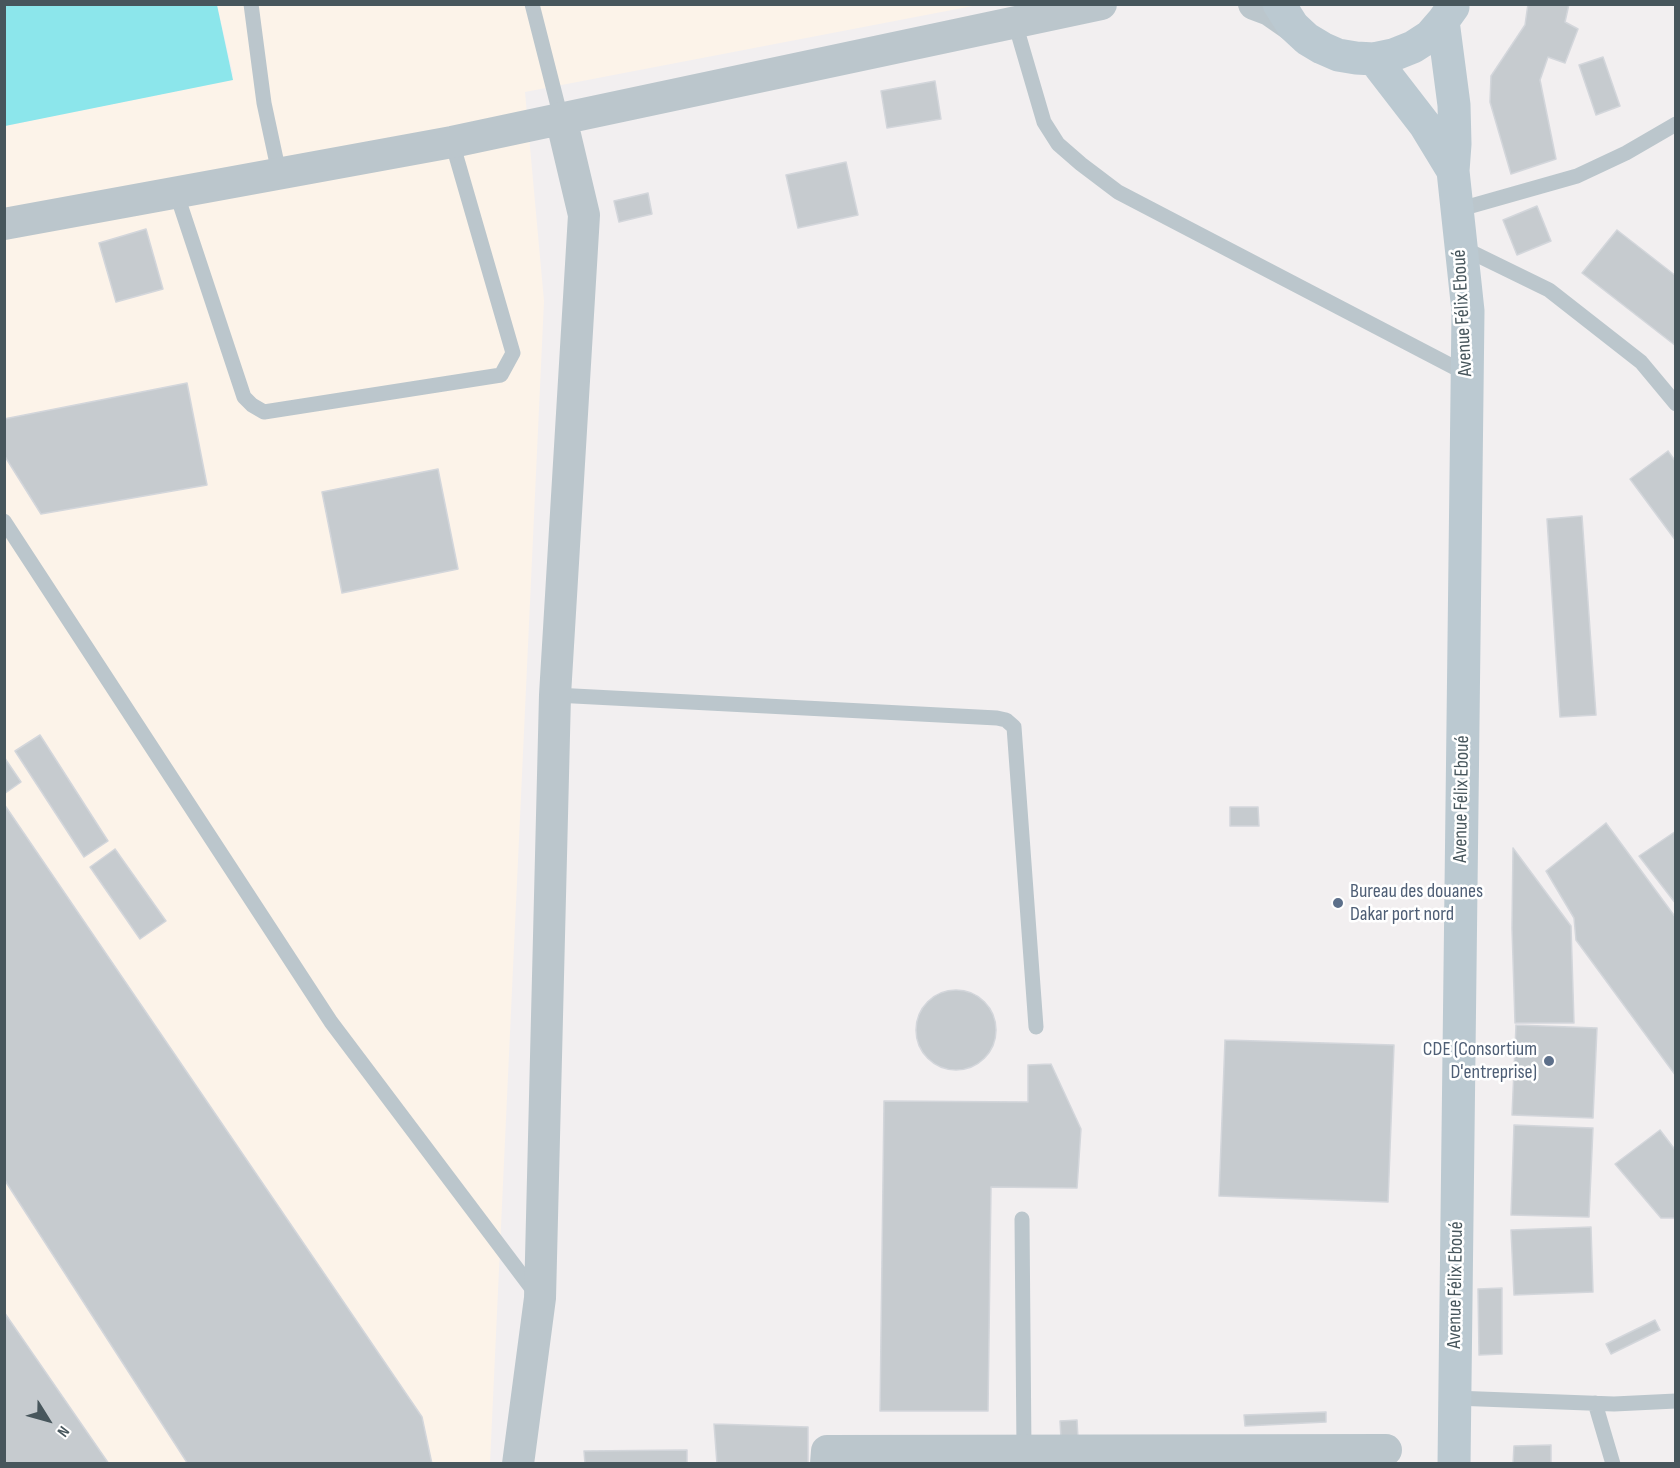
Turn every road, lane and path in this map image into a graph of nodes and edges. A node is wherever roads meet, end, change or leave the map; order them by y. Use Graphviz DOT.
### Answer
graph roads {
  1 [pos="251,4"];
  2 [pos="532,4"];
  3 [pos="1101,4"];
  4 [pos="1254,4"];
  5 [pos="1448,13"];
  6 [pos="1286,15"];
  7 [pos="1015,23"];
  8 [pos="1374,59"];
  9 [pos="561,118"];
  10 [pos="1676,124"];
  11 [pos="452,142"];
  12 [pos="1453,171"];
  13 [pos="279,173"];
  14 [pos="176,192"];
  15 [pos="1457,210"];
  16 [pos="4,224"];
  17 [pos="1461,247"];
  18 [pos="1467,374"];
  19 [pos="1676,404"];
  20 [pos="4,520"];
  21 [pos="555,695"];
  22 [pos="1036,1027"];
  23 [pos="1022,1219"];
  24 [pos="540,1298"];
  25 [pos="1455,1398"];
  26 [pos="1676,1401"];
  27 [pos="1595,1403"];
  28 [pos="1386,1450"];
  29 [pos="1024,1451"];
  30 [pos="518,1464"];
  31 [pos="826,1464"];
  32 [pos="1454,1464"];
  33 [pos="1614,1464"];
  1 -- 13 [label="lane"];
  2 -- 9 [label="lane"];
  3 -- 7 [label="street"];
  4 -- 6 [label="street"];
  5 -- 8 [label="street"];
  5 -- 12 [label="street, Avenue Félix Eboué"];
  6 -- 8 [label="street"];
  7 -- 9 [label="street"];
  7 -- 18 [label="lane"];
  8 -- 12 [label="street, Avenue Félix Eboué"];
  9 -- 11 [label="street"];
  9 -- 21 [label="street"];
  10 -- 15 [label="lane"];
  11 -- 13 [label="street"];
  11 -- 14 [label="lane"];
  12 -- 15 [label="street, Avenue Félix Eboué"];
  13 -- 14 [label="street"];
  14 -- 16 [label="street"];
  15 -- 17 [label="street, Avenue Félix Eboué"];
  17 -- 18 [label="street, Avenue Félix Eboué"];
  17 -- 19 [label="lane"];
  18 -- 25 [label="street, Avenue Félix Eboué"];
  20 -- 24 [label="lane"];
  21 -- 22 [label="lane"];
  21 -- 24 [label="street"];
  23 -- 29 [label="lane"];
  24 -- 30 [label="street"];
  25 -- 27 [label="lane"];
  25 -- 32 [label="street, Avenue Félix Eboué"];
  26 -- 27 [label="lane"];
  27 -- 33 [label="lane"];
  28 -- 29 [label="street"];
  29 -- 31 [label="street"];
}
